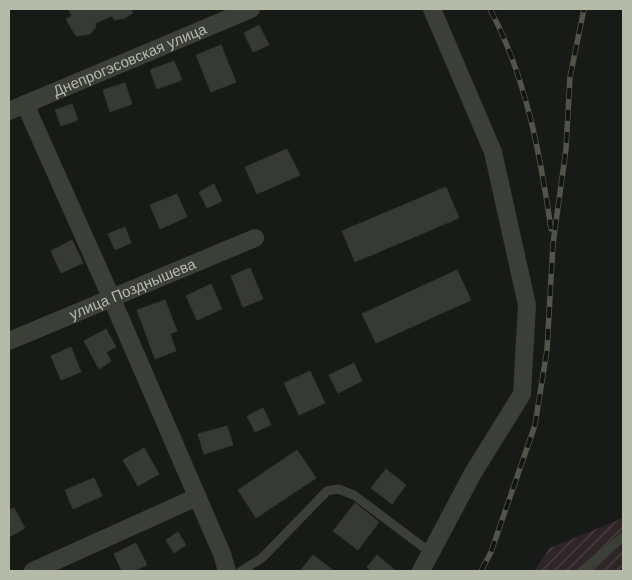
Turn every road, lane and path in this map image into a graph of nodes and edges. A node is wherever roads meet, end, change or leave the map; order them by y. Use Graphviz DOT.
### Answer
graph roads {
  1 [pos="250,9"];
  2 [pos="432,9"];
  3 [pos="17,107"];
  4 [pos="255,238"];
  5 [pos="111,297"];
  6 [pos="9,341"];
  7 [pos="196,497"];
  8 [pos="623,537"];
  9 [pos="431,552"];
  10 [pos="33,571"];
  11 [pos="227,571"];
  12 [pos="241,571"];
  13 [pos="421,571"];
  14 [pos="582,571"];
  1 -- 3 [label="street, Днепрогэсовская улица"];
  2 -- 9 [label="street"];
  3 -- 5 [label="street"];
  4 -- 5 [label="street, улица Позднышева"];
  5 -- 6 [label="street, улица Позднышева"];
  5 -- 7 [label="street"];
  7 -- 10 [label="street"];
  7 -- 11 [label="street"];
  8 -- 14 [label="lane"];
  9 -- 12 [label="lane"];
  9 -- 13 [label="street"];
}
